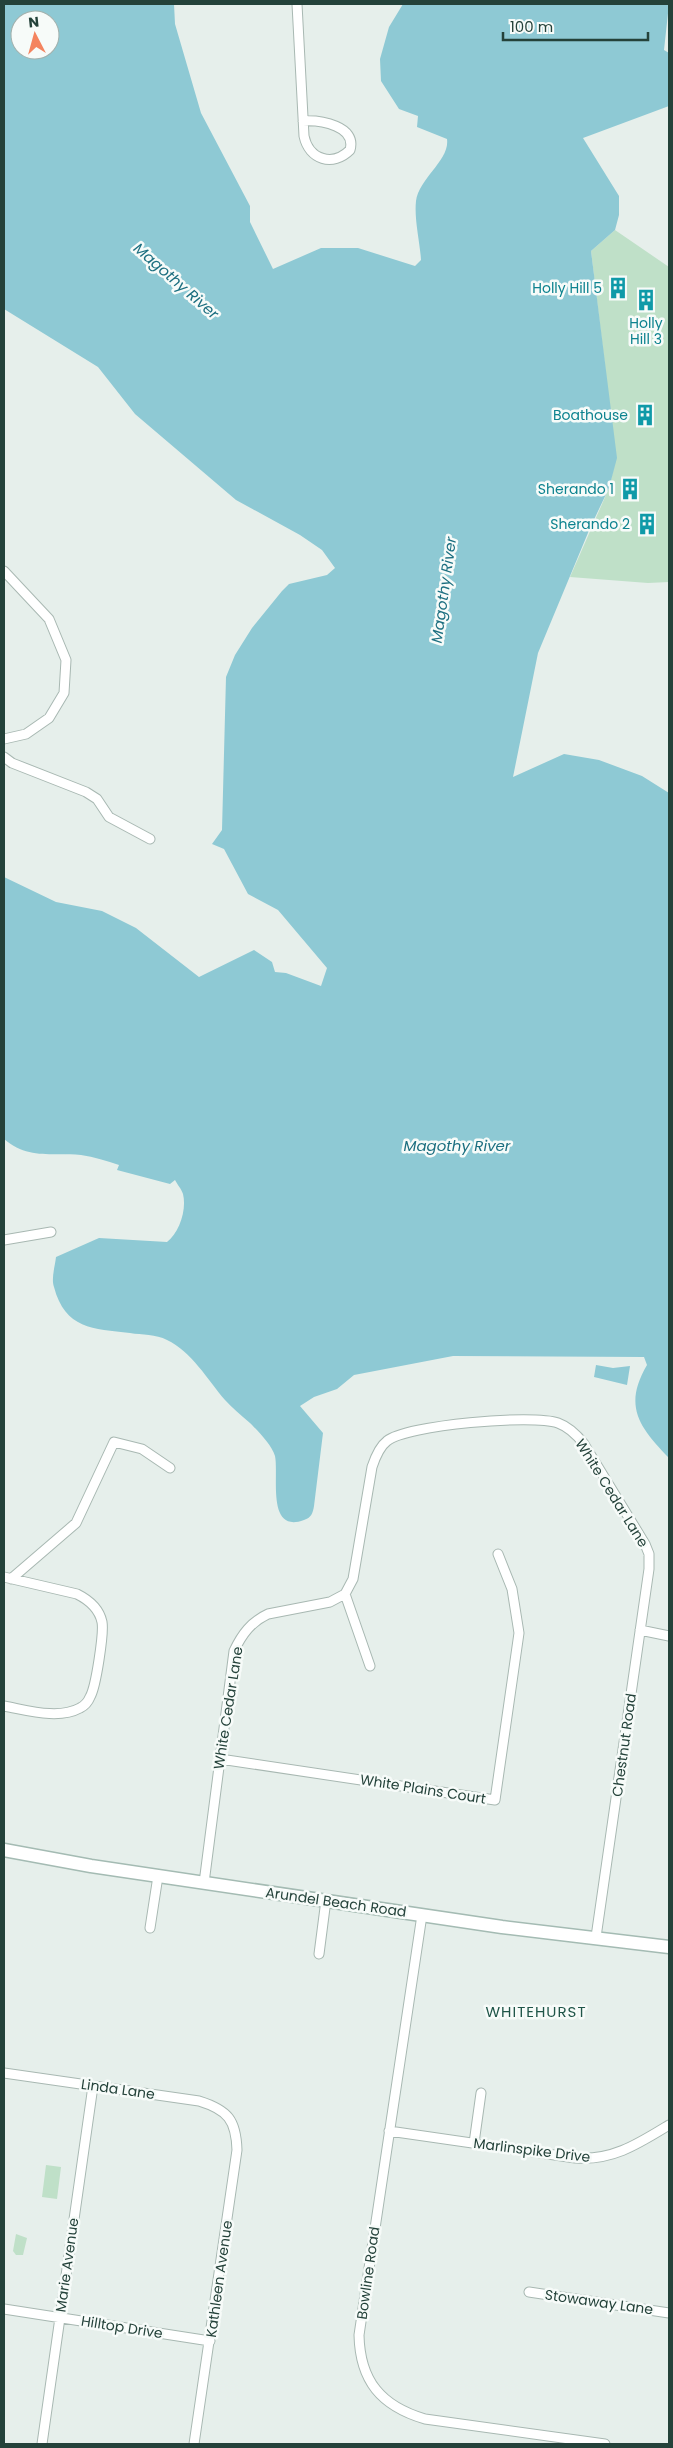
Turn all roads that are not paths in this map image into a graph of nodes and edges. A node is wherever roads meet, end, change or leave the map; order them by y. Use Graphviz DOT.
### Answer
graph roads {
  1 [pos="297,4"];
  2 [pos="303,121"];
  3 [pos="4,571"];
  4 [pos="4,739"];
  5 [pos="4,756"];
  6 [pos="150,839"];
  7 [pos="51,1232"];
  8 [pos="4,1240"];
  9 [pos="170,1468"];
  10 [pos="498,1554"];
  11 [pos="649,1554"];
  12 [pos="7,1578"];
  13 [pos="345,1594"];
  14 [pos="640,1630"];
  15 [pos="669,1636"];
  16 [pos="370,1666"];
  17 [pos="4,1706"];
  18 [pos="220,1759"];
  19 [pos="4,1850"];
  20 [pos="158,1876"];
  21 [pos="204,1883"];
  22 [pos="326,1900"];
  23 [pos="422,1915"];
  24 [pos="150,1928"];
  25 [pos="596,1937"];
  26 [pos="669,1947"];
  27 [pos="319,1954"];
  28 [pos="4,2072"];
  29 [pos="93,2086"];
  30 [pos="481,2093"];
  31 [pos="228,2116"];
  32 [pos="669,2126"];
  33 [pos="389,2130"];
  34 [pos="474,2143"];
  35 [pos="529,2292"];
  36 [pos="4,2309"];
  37 [pos="669,2313"];
  38 [pos="59,2317"];
  39 [pos="210,2341"];
  40 [pos="42,2444"];
  41 [pos="194,2444"];
  42 [pos="605,2444"];
  1 -- 2 [label="street"];
  2 -- 2 [label="street"];
  3 -- 4 [label="street"];
  5 -- 6 [label="street"];
  7 -- 8 [label="street"];
  9 -- 12 [label="street"];
  10 -- 18 [label="street, White Plains Court"];
  11 -- 13 [label="street, White Cedar Lane"];
  11 -- 14 [label="street, Chestnut Road"];
  12 -- 17 [label="street"];
  13 -- 16 [label="street"];
  13 -- 18 [label="street, White Cedar Lane"];
  14 -- 15 [label="street"];
  14 -- 25 [label="street, Chestnut Road"];
  18 -- 21 [label="street, White Cedar Lane"];
  19 -- 20 [label="street, Arundel Beach Road"];
  20 -- 21 [label="street, Arundel Beach Road"];
  20 -- 24 [label="street"];
  21 -- 22 [label="street, Arundel Beach Road"];
  22 -- 23 [label="street, Arundel Beach Road"];
  22 -- 27 [label="street"];
  23 -- 25 [label="street, Arundel Beach Road"];
  23 -- 33 [label="street, Bowline Road"];
  25 -- 26 [label="street, Arundel Beach Road"];
  28 -- 29 [label="street, Linda Lane"];
  29 -- 31 [label="street, Linda Lane"];
  29 -- 38 [label="street, Marie Avenue"];
  30 -- 34 [label="street"];
  31 -- 39 [label="street, Kathleen Avenue"];
  32 -- 34 [label="street, Marlinspike Drive"];
  33 -- 34 [label="street, Marlinspike Drive"];
  33 -- 42 [label="street, Bowline Road"];
  35 -- 37 [label="street, Stowaway Lane"];
  36 -- 38 [label="street, Hilltop Drive"];
  38 -- 39 [label="street, Hilltop Drive"];
  38 -- 40 [label="street, Marie Avenue"];
  39 -- 41 [label="street, Kathleen Avenue"];
}
